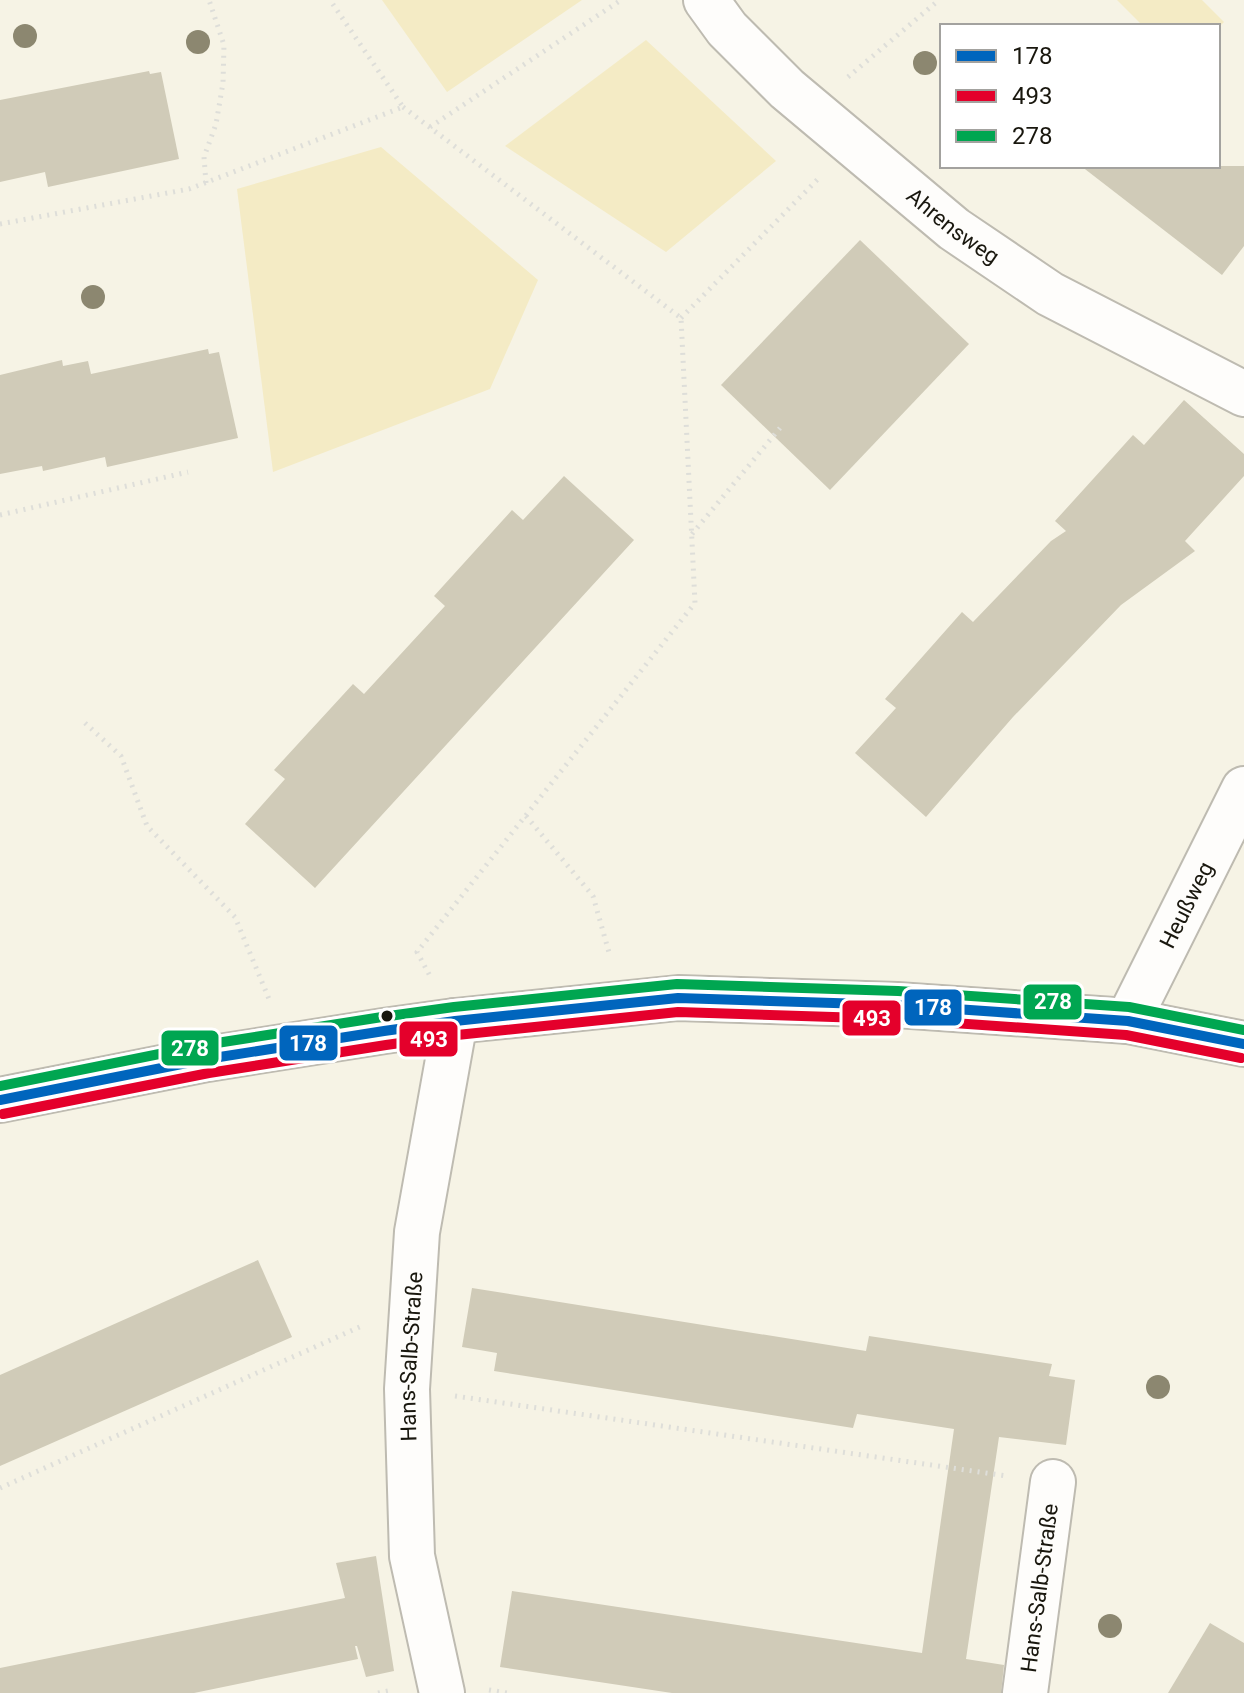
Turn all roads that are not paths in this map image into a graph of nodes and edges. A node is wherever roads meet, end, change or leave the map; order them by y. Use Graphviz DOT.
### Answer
graph roads {
  1 [pos="706,0"];
  2 [pos="1244,394"];
  3 [pos="1244,789"];
  4 [pos="455,1021"];
  5 [pos="1128,1021"];
  6 [pos="1244,1044"];
  7 [pos="0,1100"];
  8 [pos="1053,1482"];
  9 [pos="442,1693"];
  10 [pos="1025,1693"];
  1 -- 2 [label="street, Ahrensweg"];
  3 -- 5 [label="street, Heußweg"];
  4 -- 5 [label="street"];
  4 -- 7 [label="street"];
  4 -- 9 [label="street, Hans-Salb-Straße"];
  5 -- 6 [label="street"];
  8 -- 10 [label="street, Hans-Salb-Straße"];
}
